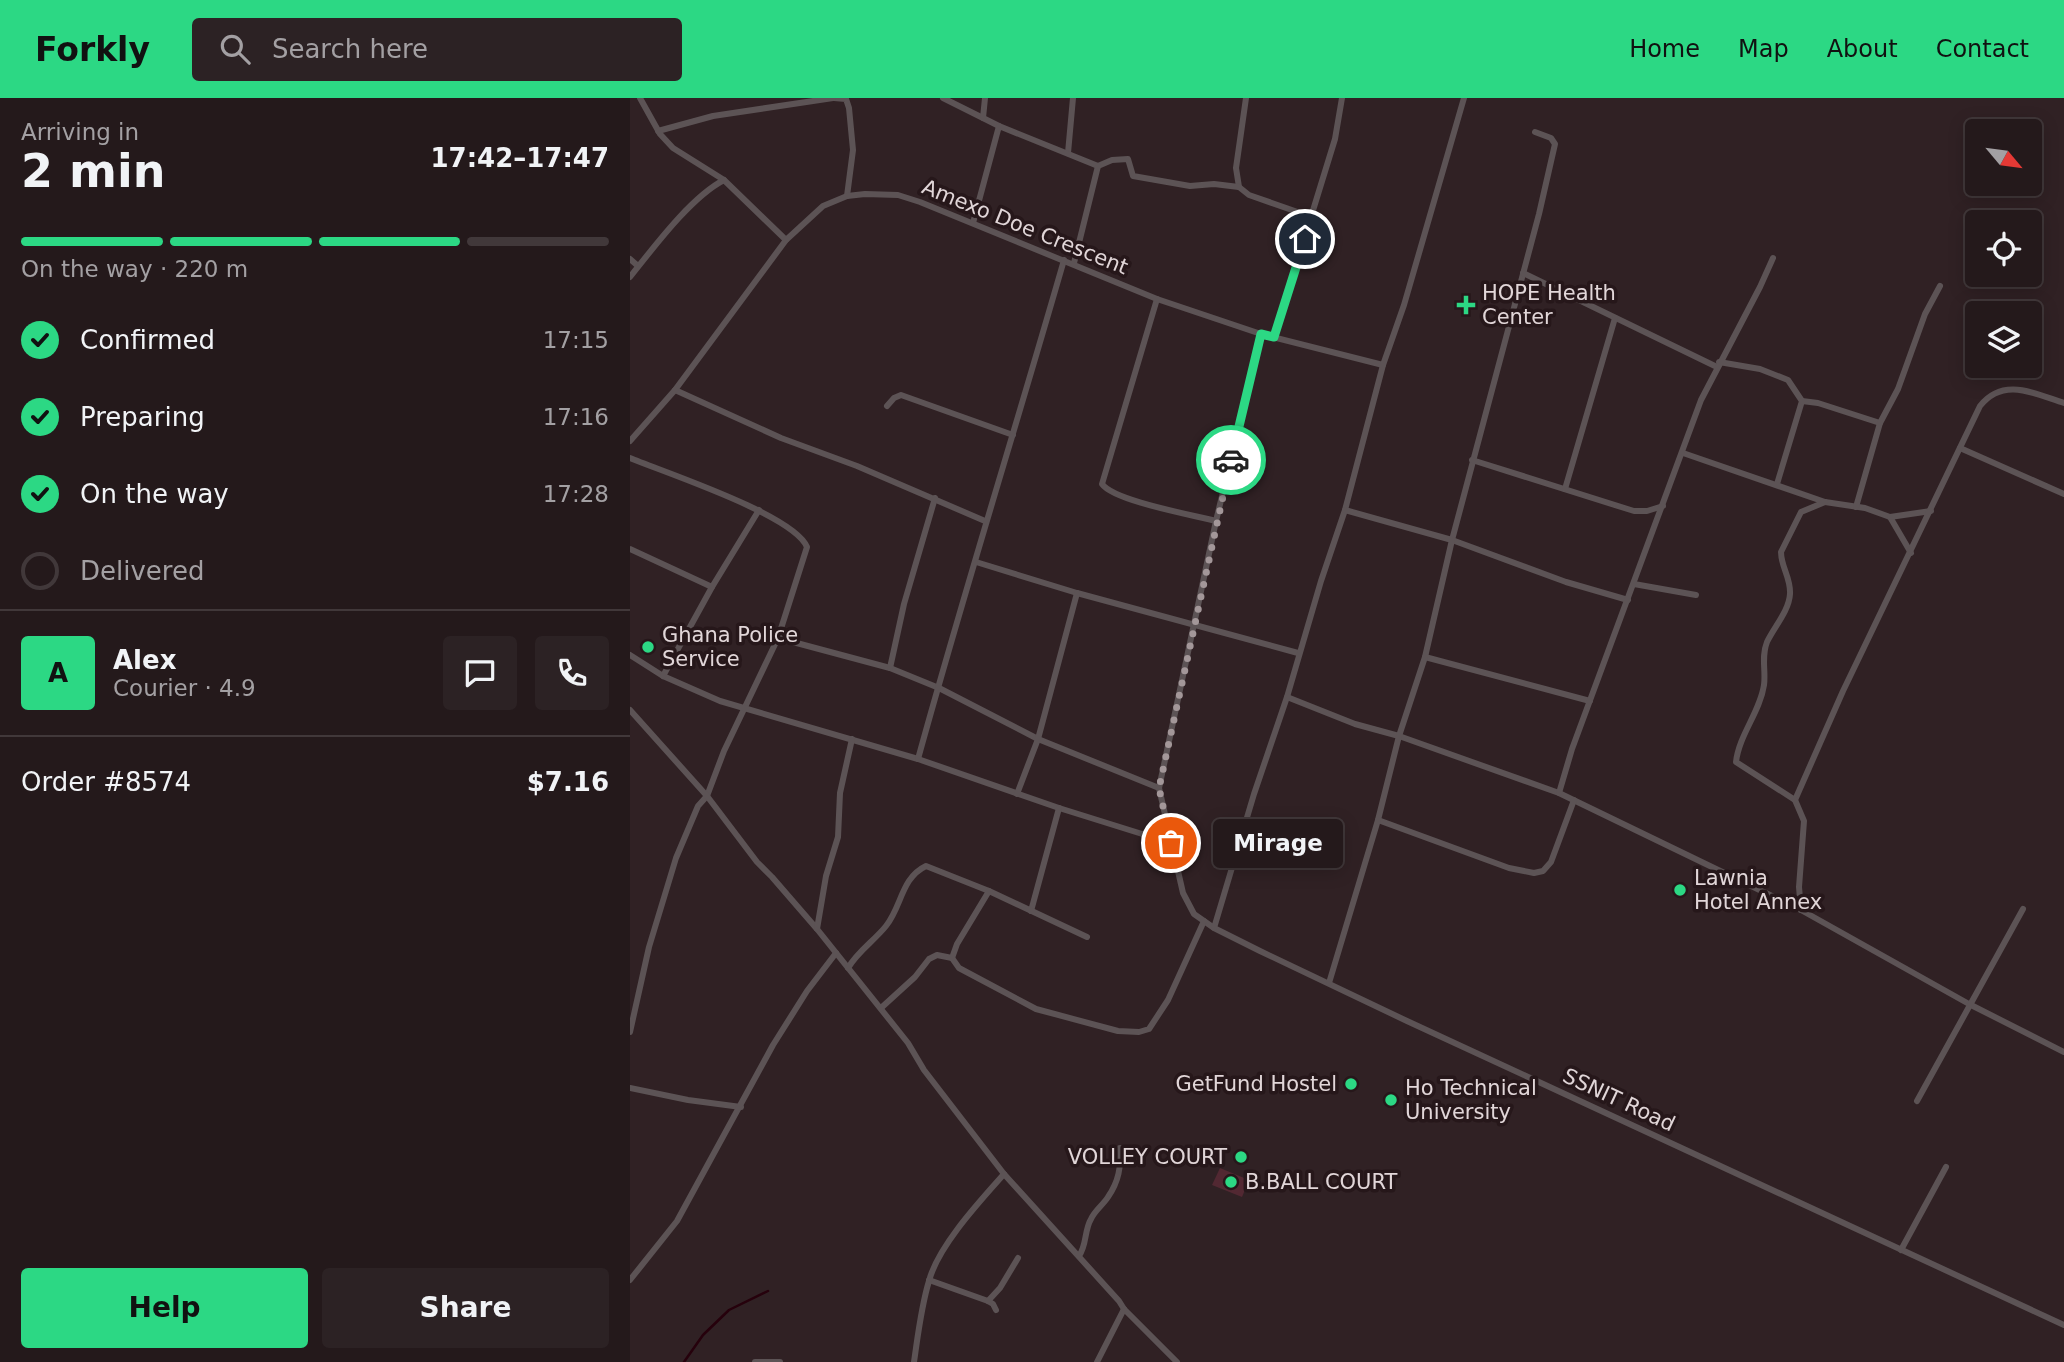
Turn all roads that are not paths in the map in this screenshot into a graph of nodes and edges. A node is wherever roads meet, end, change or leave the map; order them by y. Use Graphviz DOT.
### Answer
graph roads {
  1 [pos="640,98"];
  2 [pos="834,98"];
  3 [pos="943,98"];
  4 [pos="985,98"];
  5 [pos="1073,98"];
  6 [pos="1246,98"];
  7 [pos="1342,98"];
  8 [pos="1464,98"];
  9 [pos="983,118"];
  10 [pos="999,126"];
  11 [pos="658,131"];
  12 [pos="1535,132"];
  13 [pos="1068,153"];
  14 [pos="1098,166"];
  15 [pos="724,180"];
  16 [pos="1239,187"];
  17 [pos="847,196"];
  18 [pos="1312,217"];
  19 [pos="973,223"];
  20 [pos="786,240"];
  21 [pos="1773,258"];
  22 [pos="630,259"];
  23 [pos="1064,260"];
  24 [pos="1074,264"];
  25 [pos="639,266"];
  26 [pos="1523,273"];
  27 [pos="630,277"];
  28 [pos="1940,286"];
  29 [pos="1157,299"];
  30 [pos="1615,318"];
  31 [pos="1261,334"];
  32 [pos="1274,337"];
  33 [pos="1718,364"];
  34 [pos="1383,365"];
  35 [pos="675,390"];
  36 [pos="1802,401"];
  37 [pos="2064,403"];
  38 [pos="887,406"];
  39 [pos="1880,423"];
  40 [pos="1013,435"];
  41 [pos="630,441"];
  42 [pos="1961,448"];
  43 [pos="1683,453"];
  44 [pos="630,458"];
  45 [pos="1472,460"];
  46 [pos="1777,484"];
  47 [pos="1565,489"];
  48 [pos="2064,494"];
  49 [pos="935,498"];
  50 [pos="1825,502"];
  51 [pos="1664,506"];
  52 [pos="1856,507"];
  53 [pos="759,510"];
  54 [pos="1345,510"];
  55 [pos="1931,511"];
  56 [pos="1890,517"];
  57 [pos="1216,520"];
  58 [pos="985,521"];
  59 [pos="1452,540"];
  60 [pos="630,549"];
  61 [pos="1911,552"];
  62 [pos="976,562"];
  63 [pos="1634,584"];
  64 [pos="712,587"];
  65 [pos="1077,593"];
  66 [pos="1696,596"];
  67 [pos="1628,600"];
  68 [pos="1193,623"];
  69 [pos="778,638"];
  70 [pos="1298,653"];
  71 [pos="630,655"];
  72 [pos="1425,657"];
  73 [pos="890,668"];
  74 [pos="663,676"];
  75 [pos="939,688"];
  76 [pos="1287,697"];
  77 [pos="1590,701"];
  78 [pos="743,708"];
  79 [pos="630,710"];
  80 [pos="1399,736"];
  81 [pos="852,739"];
  82 [pos="1038,739"];
  83 [pos="918,759"];
  84 [pos="1159,788"];
  85 [pos="1559,793"];
  86 [pos="1017,794"];
  87 [pos="707,796"];
  88 [pos="1574,800"];
  89 [pos="1795,800"];
  90 [pos="1059,808"];
  91 [pos="1378,820"];
  92 [pos="1171,843"];
  93 [pos="989,891"];
  94 [pos="2023,909"];
  95 [pos="1801,910"];
  96 [pos="1031,911"];
  97 [pos="1204,921"];
  98 [pos="1214,928"];
  99 [pos="817,929"];
  100 [pos="1087,937"];
  101 [pos="836,953"];
  102 [pos="952,958"];
  103 [pos="848,968"];
  104 [pos="1329,983"];
  105 [pos="1969,1004"];
  106 [pos="881,1008"];
  107 [pos="630,1032"];
  108 [pos="2064,1052"];
  109 [pos="630,1088"];
  110 [pos="1917,1101"];
  111 [pos="741,1107"];
  112 [pos="1120,1148"];
  113 [pos="1946,1167"];
  114 [pos="1004,1174"];
  115 [pos="1901,1250"];
  116 [pos="1079,1256"];
  117 [pos="1018,1258"];
  118 [pos="630,1280"];
  119 [pos="929,1280"];
  120 [pos="988,1301"];
  121 [pos="1124,1309"];
  122 [pos="996,1310"];
  123 [pos="2064,1325"];
  124 [pos="755,1362"];
  125 [pos="780,1362"];
  126 [pos="914,1362"];
  127 [pos="1097,1362"];
  128 [pos="1177,1362"];
  1 -- 11 [label="street"];
  2 -- 11 [label="street"];
  2 -- 17 [label="street"];
  3 -- 9 [label="street"];
  4 -- 9 [label="street"];
  5 -- 13 [label="street"];
  6 -- 16 [label="street"];
  7 -- 18 [label="street"];
  8 -- 34 [label="street"];
  9 -- 10 [label="street"];
  10 -- 13 [label="street"];
  10 -- 19 [label="street"];
  11 -- 15 [label="street"];
  12 -- 26 [label="street"];
  13 -- 14 [label="street"];
  14 -- 16 [label="street"];
  14 -- 24 [label="street"];
  15 -- 20 [label="street"];
  15 -- 25 [label="street"];
  16 -- 18 [label="street"];
  17 -- 19 [label="street, Amexo Doe Crescent"];
  17 -- 20 [label="street, Amexo Doe Crescent"];
  18 -- 32 [label="street"];
  19 -- 23 [label="street, Amexo Doe Crescent"];
  20 -- 35 [label="street, Amexo Doe Crescent"];
  21 -- 33 [label="street"];
  22 -- 25 [label="street"];
  23 -- 24 [label="street, Amexo Doe Crescent"];
  23 -- 40 [label="street"];
  24 -- 29 [label="street, Amexo Doe Crescent"];
  25 -- 27 [label="street"];
  26 -- 30 [label="street"];
  26 -- 45 [label="street"];
  28 -- 39 [label="street"];
  29 -- 31 [label="street, Amexo Doe Crescent"];
  29 -- 57 [label="street"];
  30 -- 33 [label="street"];
  30 -- 47 [label="street"];
  31 -- 32 [label="street, Amexo Doe Crescent"];
  31 -- 57 [label="street"];
  32 -- 34 [label="street, Amexo Doe Crescent"];
  33 -- 36 [label="street"];
  33 -- 43 [label="street"];
  34 -- 54 [label="street"];
  35 -- 41 [label="street, Amexo Doe Crescent"];
  35 -- 49 [label="street"];
  36 -- 39 [label="street"];
  36 -- 46 [label="street"];
  37 -- 42 [label="street"];
  38 -- 40 [label="street"];
  39 -- 52 [label="street"];
  40 -- 58 [label="street"];
  42 -- 48 [label="street"];
  42 -- 55 [label="street"];
  43 -- 46 [label="street"];
  43 -- 51 [label="street"];
  44 -- 53 [label="street"];
  45 -- 47 [label="street"];
  45 -- 59 [label="street"];
  46 -- 50 [label="street"];
  47 -- 51 [label="street"];
  49 -- 58 [label="street"];
  49 -- 73 [label="street"];
  50 -- 52 [label="street"];
  50 -- 89 [label="street"];
  51 -- 63 [label="street"];
  52 -- 56 [label="street"];
  53 -- 64 [label="street"];
  53 -- 69 [label="street"];
  54 -- 59 [label="street"];
  54 -- 70 [label="street"];
  55 -- 56 [label="street"];
  55 -- 61 [label="street"];
  56 -- 61 [label="street"];
  57 -- 68 [label="street"];
  58 -- 62 [label="street"];
  59 -- 67 [label="street"];
  59 -- 72 [label="street"];
  60 -- 64 [label="street"];
  61 -- 89 [label="street"];
  62 -- 65 [label="street"];
  62 -- 75 [label="street"];
  63 -- 66 [label="street"];
  63 -- 67 [label="street"];
  64 -- 74 [label="street"];
  65 -- 68 [label="street"];
  65 -- 82 [label="street"];
  67 -- 77 [label="street"];
  68 -- 70 [label="street"];
  68 -- 84 [label="street"];
  69 -- 73 [label="street"];
  69 -- 78 [label="street"];
  70 -- 76 [label="street"];
  71 -- 74 [label="street"];
  72 -- 77 [label="street"];
  72 -- 80 [label="street"];
  73 -- 75 [label="street"];
  74 -- 78 [label="street"];
  75 -- 82 [label="street"];
  75 -- 83 [label="street"];
  76 -- 80 [label="street"];
  76 -- 98 [label="street"];
  77 -- 85 [label="street"];
  78 -- 81 [label="street"];
  78 -- 87 [label="street"];
  79 -- 87 [label="street"];
  80 -- 85 [label="street"];
  80 -- 91 [label="street"];
  81 -- 83 [label="street"];
  81 -- 99 [label="street"];
  82 -- 84 [label="street"];
  82 -- 86 [label="street"];
  83 -- 86 [label="street"];
  84 -- 92 [label="street, SSNIT Road"];
  85 -- 88 [label="street"];
  86 -- 90 [label="street"];
  87 -- 99 [label="street"];
  87 -- 107 [label="street"];
  88 -- 91 [label="street"];
  88 -- 95 [label="street"];
  89 -- 95 [label="street"];
  90 -- 92 [label="street"];
  90 -- 96 [label="street"];
  91 -- 104 [label="street"];
  92 -- 97 [label="street, SSNIT Road"];
  93 -- 96 [label="street"];
  93 -- 102 [label="street"];
  93 -- 103 [label="street"];
  94 -- 105 [label="street"];
  95 -- 105 [label="street"];
  96 -- 100 [label="street"];
  97 -- 98 [label="street, SSNIT Road"];
  97 -- 102 [label="street"];
  98 -- 104 [label="street, SSNIT Road"];
  99 -- 101 [label="street"];
  101 -- 103 [label="street"];
  101 -- 111 [label="street"];
  102 -- 106 [label="street"];
  103 -- 106 [label="street"];
  104 -- 115 [label="street, SSNIT Road"];
  105 -- 108 [label="street"];
  105 -- 110 [label="street"];
  106 -- 114 [label="street"];
  109 -- 111 [label="street"];
  111 -- 118 [label="street"];
  112 -- 116 [label="street"];
  113 -- 115 [label="street"];
  114 -- 116 [label="street"];
  114 -- 119 [label="street"];
  115 -- 123 [label="street, SSNIT Road"];
  116 -- 121 [label="street"];
  117 -- 120 [label="street"];
  119 -- 120 [label="street"];
  119 -- 126 [label="street"];
  120 -- 122 [label="street"];
  121 -- 127 [label="street"];
  121 -- 128 [label="street"];
  124 -- 125 [label="street"];
}
